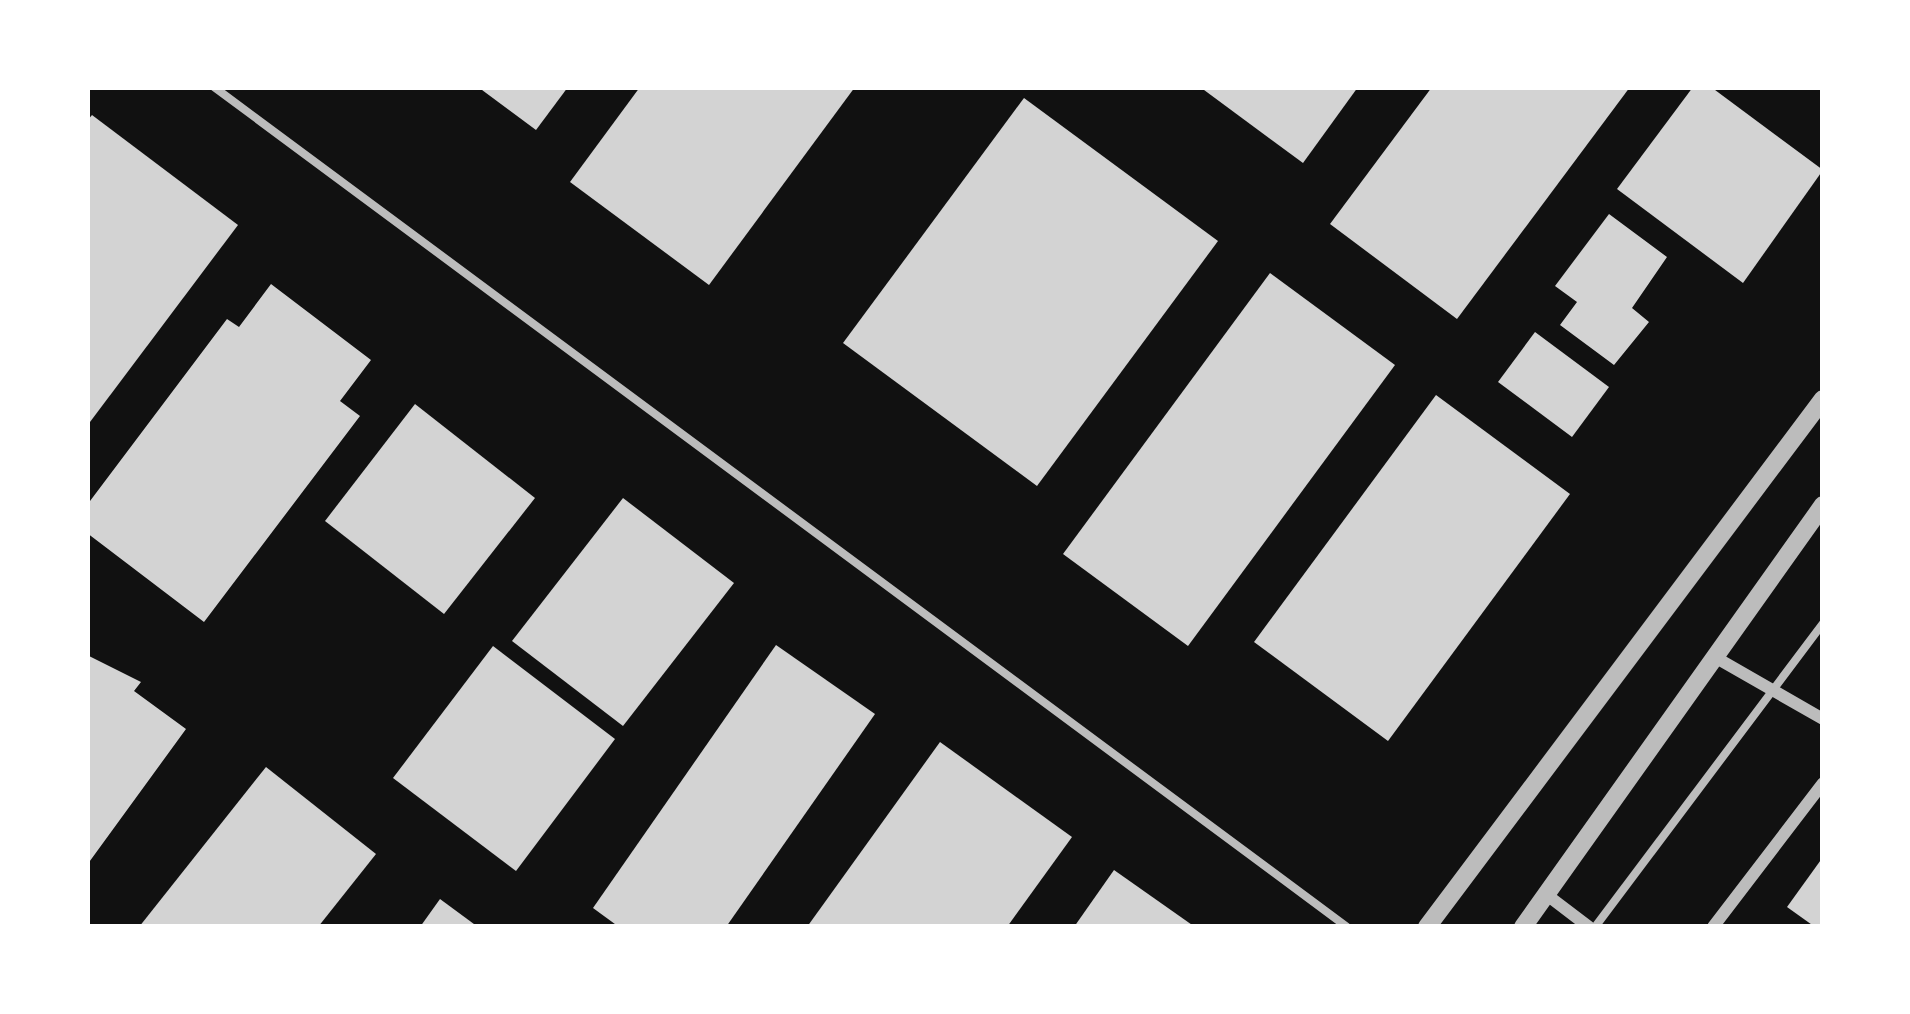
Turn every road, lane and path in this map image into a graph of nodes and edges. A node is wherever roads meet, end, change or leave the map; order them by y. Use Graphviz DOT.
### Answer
graph roads {
  1 [pos="214,87"];
  2 [pos="1823,399"];
  3 [pos="1823,505"];
  4 [pos="1823,623"];
  5 [pos="1712,655"];
  6 [pos="1773,691"];
  7 [pos="1823,719"];
  8 [pos="1823,783"];
  9 [pos="1546,896"];
  10 [pos="1347,927"];
  11 [pos="1427,927"];
  12 [pos="1523,927"];
  13 [pos="1592,927"];
  14 [pos="1713,927"];
  1 -- 10 [label="lane"];
  2 -- 11 [label="street"];
  3 -- 5 [label="street"];
  4 -- 6 [label="lane"];
  5 -- 6 [label="street"];
  5 -- 9 [label="street"];
  6 -- 7 [label="street"];
  6 -- 13 [label="lane"];
  8 -- 14 [label="street"];
  9 -- 12 [label="street"];
  9 -- 13 [label="street"];
}
